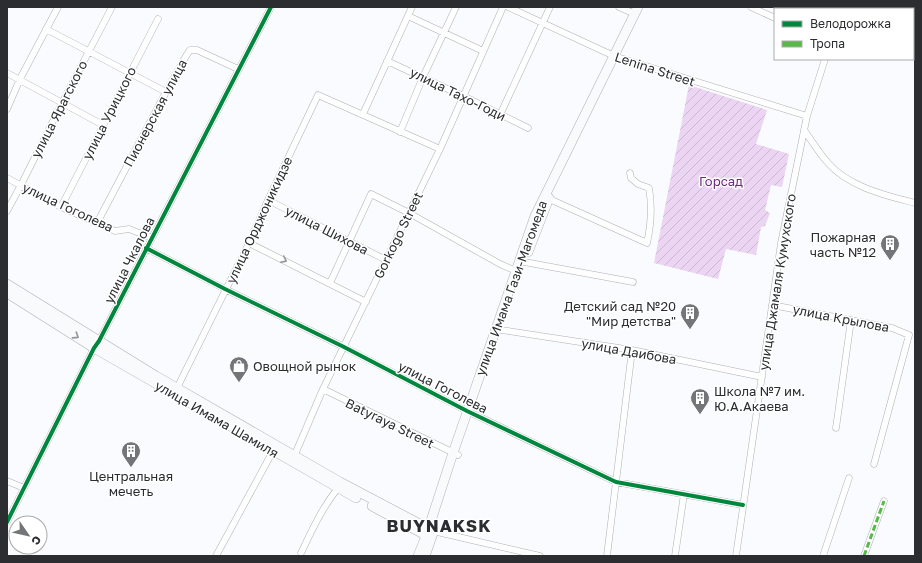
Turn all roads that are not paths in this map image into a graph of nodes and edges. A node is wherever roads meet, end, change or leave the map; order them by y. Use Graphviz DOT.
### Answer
graph roads {
  1 [pos="58,7"];
  2 [pos="112,7"];
  3 [pos="271,7"];
  4 [pos="412,7"];
  5 [pos="456,7"];
  6 [pos="503,7"];
  7 [pos="508,7"];
  8 [pos="550,7"];
  9 [pos="619,7"];
  10 [pos="643,7"];
  11 [pos="751,7"];
  12 [pos="637,11"];
  13 [pos="408,16"];
  14 [pos="774,18"];
  15 [pos="158,19"];
  16 [pos="542,23"];
  17 [pos="46,29"];
  18 [pos="444,32"];
  19 [pos="483,51"];
  20 [pos="88,52"];
  21 [pos="616,57"];
  22 [pos="825,60"];
  23 [pos="387,61"];
  24 [pos="238,69"];
  25 [pos="7,73"];
  26 [pos="130,73"];
  27 [pos="423,77"];
  28 [pos="20,79"];
  29 [pos="166,92"];
  30 [pos="463,96"];
  31 [pos="62,103"];
  32 [pos="7,109"];
  33 [pos="363,114"];
  34 [pos="500,115"];
  35 [pos="807,116"];
  36 [pos="103,125"];
  37 [pos="528,128"];
  38 [pos="804,130"];
  39 [pos="400,132"];
  40 [pos="440,149"];
  41 [pos="630,173"];
  42 [pos="7,178"];
  43 [pos="21,185"];
  44 [pos="546,198"];
  45 [pos="268,200"];
  46 [pos="915,203"];
  47 [pos="61,207"];
  48 [pos="7,211"];
  49 [pos="409,213"];
  50 [pos="97,223"];
  51 [pos="152,238"];
  52 [pos="350,241"];
  53 [pos="249,243"];
  54 [pos="146,248"];
  55 [pos="386,260"];
  56 [pos="522,262"];
  57 [pos="516,271"];
  58 [pos="633,282"];
  59 [pos="330,283"];
  60 [pos="7,284"];
  61 [pos="226,290"];
  62 [pos="8,296"];
  63 [pos="366,302"];
  64 [pos="772,305"];
  65 [pos="851,320"];
  66 [pos="498,330"];
  67 [pos="915,330"];
  68 [pos="909,335"];
  69 [pos="96,344"];
  70 [pos="344,346"];
  71 [pos="632,350"];
  72 [pos="762,377"];
  73 [pos="177,388"];
  74 [pos="323,389"];
  75 [pos="470,412"];
  76 [pos="836,428"];
  77 [pos="273,451"];
  78 [pos="455,454"];
  79 [pos="293,459"];
  80 [pos="874,464"];
  81 [pos="849,478"];
  82 [pos="7,481"];
  83 [pos="616,482"];
  84 [pos="24,488"];
  85 [pos="338,488"];
  86 [pos="684,494"];
  87 [pos="884,502"];
  88 [pos="744,505"];
  89 [pos="7,522"];
  90 [pos="430,534"];
  91 [pos="301,553"];
  92 [pos="522,554"];
  93 [pos="216,556"];
  94 [pos="418,556"];
  95 [pos="425,556"];
  96 [pos="540,556"];
  97 [pos="607,556"];
  98 [pos="675,556"];
  99 [pos="736,556"];
  100 [pos="823,556"];
  101 [pos="864,556"];
  1 -- 17 [label="street"];
  2 -- 20 [label="street, улица Ярагского"];
  3 -- 24 [label="street, улица Чкалова"];
  4 -- 13 [label="street"];
  5 -- 18 [label="street"];
  6 -- 19 [label="street, Gorkogo Street"];
  7 -- 16 [label="street, Lenina Street"];
  8 -- 16 [label="street"];
  9 -- 12 [label="street"];
  10 -- 21 [label="main road"];
  11 -- 14 [label="street"];
  12 -- 21 [label="main road"];
  13 -- 18 [label="street"];
  13 -- 23 [label="street"];
  15 -- 26 [label="street, улица Урицкого"];
  16 -- 21 [label="street, Lenina Street"];
  16 -- 34 [label="street"];
  17 -- 20 [label="street"];
  17 -- 28 [label="street"];
  18 -- 19 [label="street"];
  18 -- 27 [label="street"];
  19 -- 30 [label="street, Gorkogo Street"];
  20 -- 26 [label="street"];
  20 -- 31 [label="street, улица Ярагского"];
  21 -- 35 [label="street, Lenina Street"];
  21 -- 44 [label="main road"];
  22 -- 35 [label="street, улица Джамаля Кумухского"];
  23 -- 27 [label="street, улица Тахо-Годи"];
  23 -- 33 [label="street"];
  24 -- 29 [label="street, Пионерская улица"];
  24 -- 51 [label="street, улица Чкалова"];
  25 -- 28 [label="street"];
  26 -- 29 [label="street"];
  26 -- 36 [label="street, улица Урицкого"];
  27 -- 30 [label="street, улица Тахо-Годи"];
  27 -- 39 [label="street"];
  28 -- 31 [label="street"];
  28 -- 32 [label="street"];
  29 -- 50 [label="street, Пионерская улица"];
  30 -- 34 [label="street, улица Тахо-Годи"];
  30 -- 40 [label="street, Gorkogo Street"];
  31 -- 36 [label="street"];
  31 -- 43 [label="street, улица Ярагского"];
  33 -- 39 [label="street"];
  33 -- 45 [label="street, улица Орджоникидзе"];
  34 -- 37 [label="street, улица Тахо-Годи"];
  35 -- 38 [label="street, улица Джамаля Кумухского"];
  36 -- 47 [label="street, улица Урицкого"];
  38 -- 46 [label="street"];
  38 -- 64 [label="street, улица Джамаля Кумухского"];
  39 -- 40 [label="street"];
  40 -- 49 [label="street, Gorkogo Street"];
  41 -- 44 [label="street"];
  42 -- 43 [label="street, улица Гоголева"];
  43 -- 47 [label="street, улица Гоголева"];
  43 -- 48 [label="street, улица Ярагского"];
  44 -- 56 [label="main road"];
  45 -- 52 [label="street, улица Шихова"];
  45 -- 53 [label="street, улица Орджоникидзе"];
  47 -- 50 [label="street, улица Гоголева"];
  49 -- 52 [label="street"];
  49 -- 55 [label="street, Gorkogo Street"];
  49 -- 57 [label="street"];
  50 -- 51 [label="street, улица Гоголева"];
  51 -- 54 [label="street, улица Чкалова"];
  52 -- 55 [label="street, улица Шихова"];
  52 -- 59 [label="street"];
  53 -- 59 [label="street, one-way"];
  53 -- 61 [label="street, улица Орджоникидзе"];
  54 -- 61 [label="street, улица Гоголева"];
  54 -- 69 [label="street, улица Чкалова"];
  55 -- 63 [label="street, Gorkogo Street"];
  56 -- 57 [label="main road, улица Имама Гази-Магомеда"];
  56 -- 58 [label="street"];
  56 -- 66 [label="main road"];
  57 -- 66 [label="main road, улица Имама Гази-Магомеда"];
  59 -- 63 [label="street"];
  60 -- 69 [label="main road, улица Имама Шамиля"];
  61 -- 70 [label="street, улица Гоголева"];
  61 -- 73 [label="street, улица Орджоникидзе"];
  62 -- 69 [label="main road, улица Имама Шамиля, one-way"];
  63 -- 70 [label="street, Gorkogo Street"];
  64 -- 65 [label="street, улица Крылова"];
  64 -- 72 [label="street, улица Джамаля Кумухского"];
  65 -- 68 [label="street, улица Крылова"];
  65 -- 76 [label="street"];
  66 -- 71 [label="street, улица Даибова"];
  66 -- 75 [label="main road"];
  67 -- 68 [label="street"];
  68 -- 80 [label="street"];
  69 -- 73 [label="main road, улица Имама Шамиля"];
  69 -- 77 [label="main road, улица Имама Шамиля"];
  69 -- 84 [label="street, улица Чкалова"];
  70 -- 74 [label="street, Gorkogo Street"];
  70 -- 75 [label="street, улица Гоголева"];
  71 -- 72 [label="street, улица Даибова"];
  71 -- 83 [label="street"];
  72 -- 88 [label="street, улица Джамаля Кумухского"];
  73 -- 79 [label="main road, улица Имама Шамиля"];
  74 -- 78 [label="street, Batyraya Street"];
  74 -- 79 [label="street, Gorkogo Street"];
  75 -- 78 [label="main road"];
  75 -- 83 [label="street, улица Гоголева"];
  77 -- 79 [label="main road, улица Имама Шамиля"];
  77 -- 93 [label="street"];
  78 -- 90 [label="main road"];
  79 -- 85 [label="main road, улица Имама Шамиля"];
  79 -- 90 [label="main road, улица Имама Шамиля"];
  81 -- 100 [label="street"];
  82 -- 84 [label="street"];
  83 -- 86 [label="street, улица Гоголева"];
  83 -- 97 [label="street"];
  84 -- 89 [label="street, улица Чкалова"];
  85 -- 90 [label="main road, улица Имама Шамиля"];
  85 -- 91 [label="street"];
  86 -- 88 [label="street, улица Гоголева"];
  86 -- 98 [label="street"];
  87 -- 101 [label="street"];
  88 -- 99 [label="street, улица Джамаля Кумухского"];
  90 -- 92 [label="street"];
  90 -- 94 [label="main road"];
  90 -- 95 [label="main road"];
  92 -- 96 [label="street"];
}
